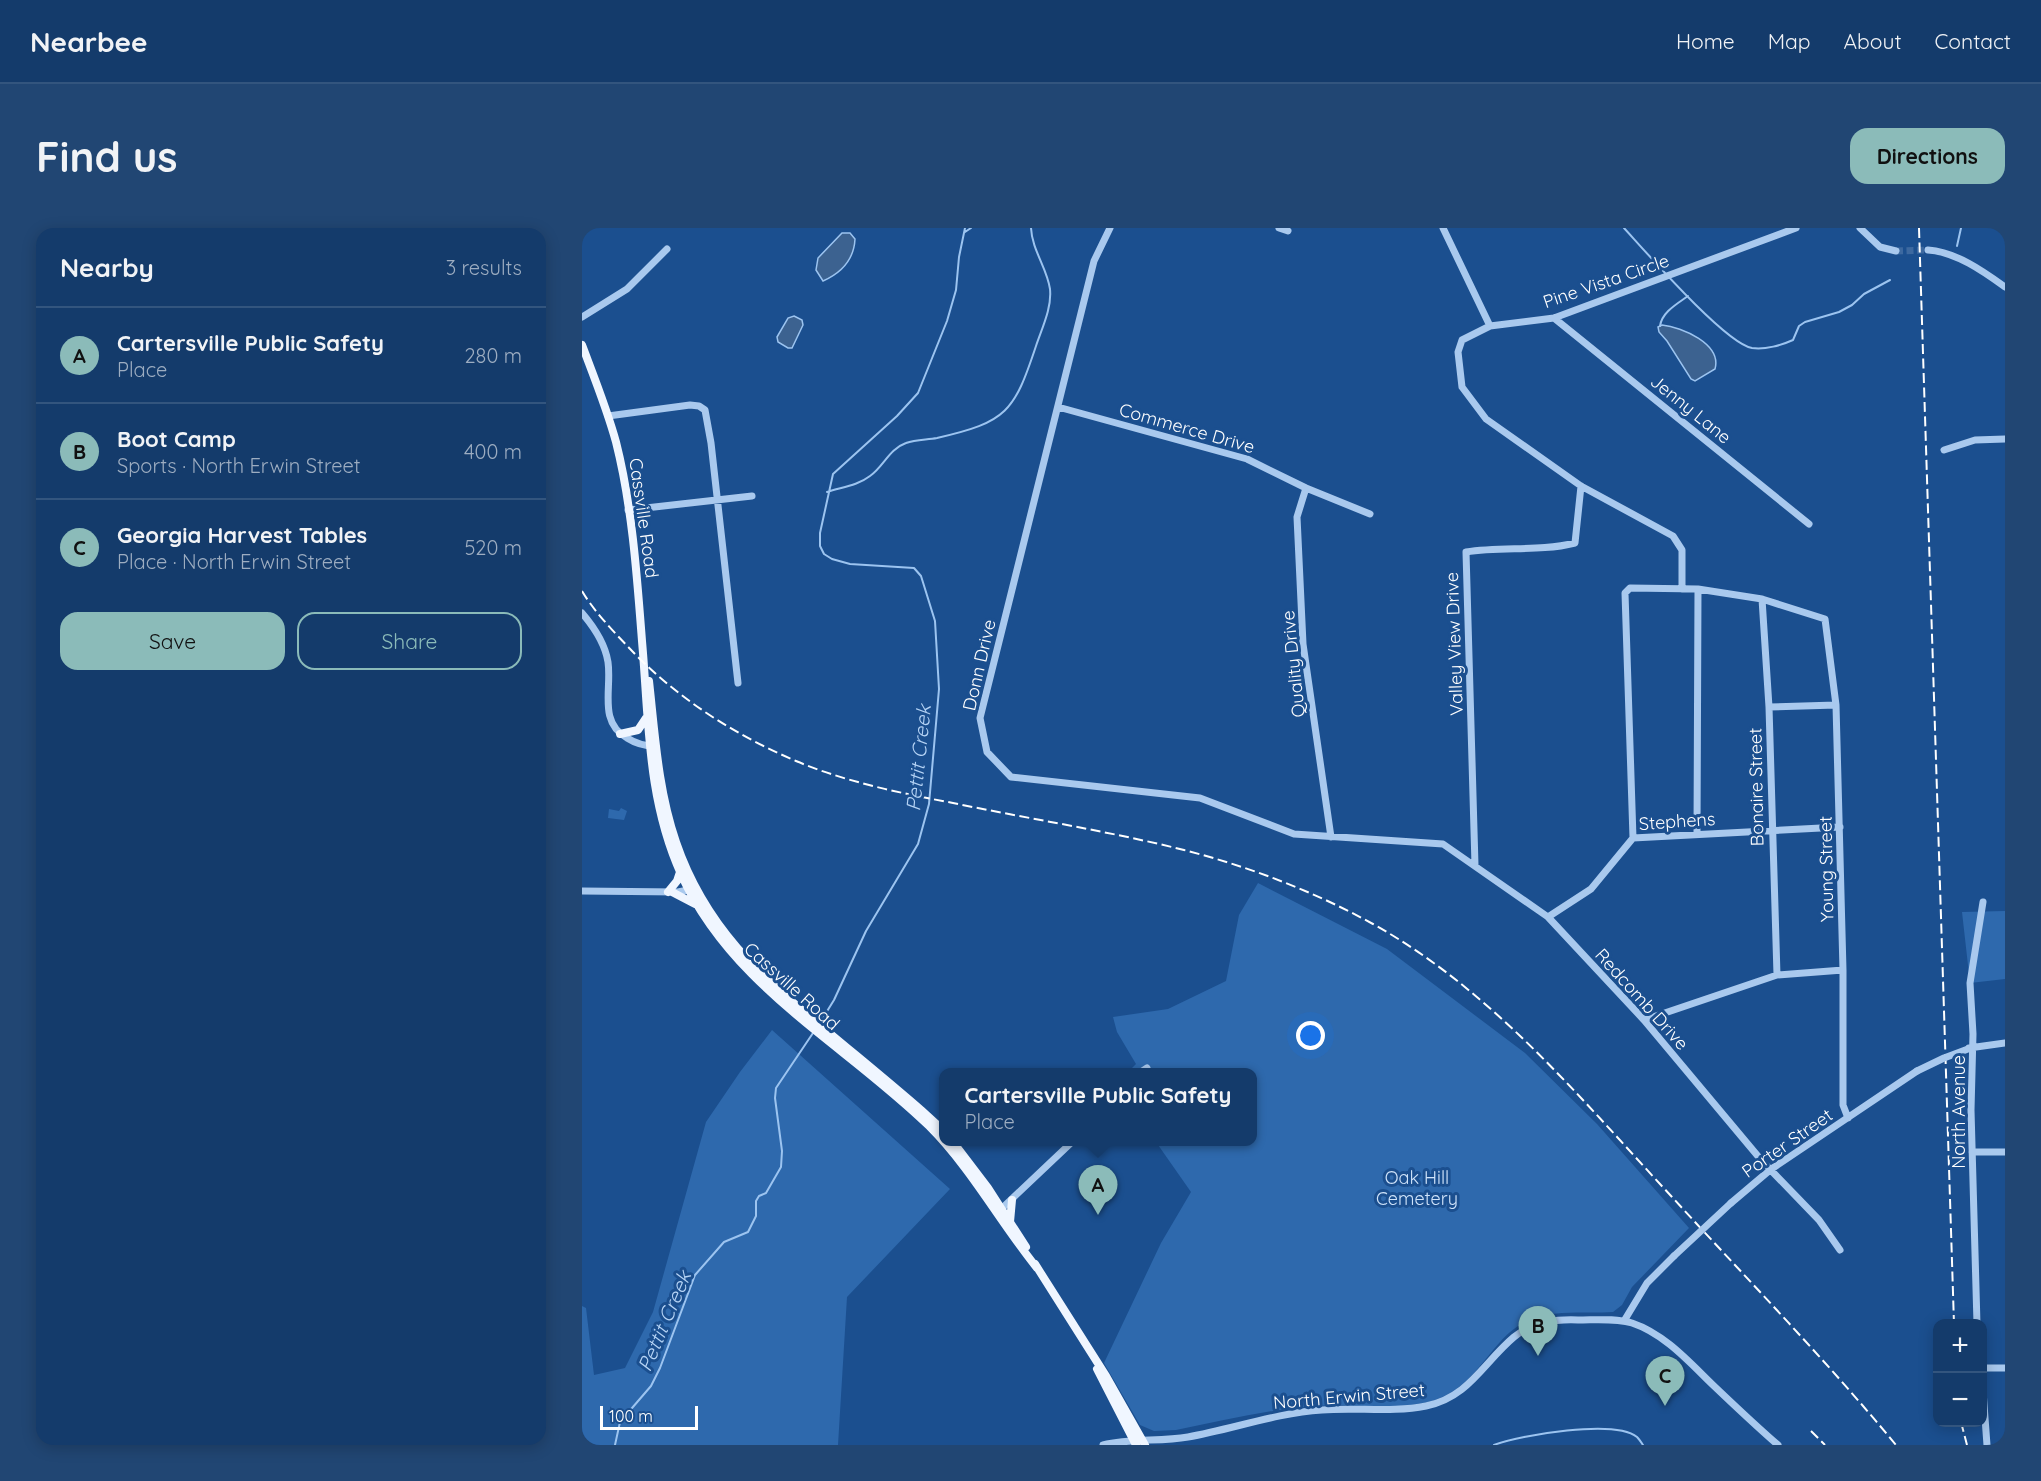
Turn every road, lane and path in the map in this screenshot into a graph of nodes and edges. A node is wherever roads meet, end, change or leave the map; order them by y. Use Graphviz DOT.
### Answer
graph roads {
  1 [pos="1110,228"];
  2 [pos="1279,228"];
  3 [pos="1443,228"];
  4 [pos="1796,228"];
  5 [pos="1860,228"];
  6 [pos="1288,231"];
  7 [pos="667,249"];
  8 [pos="1928,250"];
  9 [pos="1896,251"];
  10 [pos="2005,287"];
  11 [pos="582,317"];
  12 [pos="1554,318"];
  13 [pos="1490,326"];
  14 [pos="582,345"];
  15 [pos="1058,407"];
  16 [pos="608,416"];
  17 [pos="2005,439"];
  18 [pos="1944,450"];
  19 [pos="1581,486"];
  20 [pos="1305,488"];
  21 [pos="752,496"];
  22 [pos="717,500"];
  23 [pos="628,510"];
  24 [pos="1370,514"];
  25 [pos="1809,524"];
  26 [pos="1682,589"];
  27 [pos="1698,590"];
  28 [pos="1762,599"];
  29 [pos="582,614"];
  30 [pos="642,643"];
  31 [pos="738,683"];
  32 [pos="1836,705"];
  33 [pos="1769,707"];
  34 [pos="646,718"];
  35 [pos="620,734"];
  36 [pos="652,746"];
  37 [pos="1840,827"];
  38 [pos="1771,831"];
  39 [pos="1697,833"];
  40 [pos="1331,837"];
  41 [pos="1633,838"];
  42 [pos="1475,865"];
  43 [pos="680,872"];
  44 [pos="692,889"];
  45 [pos="582,891"];
  46 [pos="670,892"];
  47 [pos="1983,902"];
  48 [pos="696,904"];
  49 [pos="1548,917"];
  50 [pos="1843,970"];
  51 [pos="1777,975"];
  52 [pos="775,993"];
  53 [pos="1644,1020"];
  54 [pos="835,1042"];
  55 [pos="2005,1042"];
  56 [pos="1970,1048"];
  57 [pos="1848,1118"];
  58 [pos="939,1126"];
  59 [pos="939,1137"];
  60 [pos="947,1146"];
  61 [pos="956,1146"];
  62 [pos="1068,1146"];
  63 [pos="1972,1152"];
  64 [pos="2005,1152"];
  65 [pos="1770,1170"];
  66 [pos="1012,1200"];
  67 [pos="999,1211"];
  68 [pos="1010,1223"];
  69 [pos="1840,1250"];
  70 [pos="1037,1268"];
  71 [pos="1977,1319"];
  72 [pos="1624,1322"];
  73 [pos="1987,1368"];
  74 [pos="2005,1368"];
  75 [pos="1986,1427"];
  76 [pos="1140,1443"];
  77 [pos="1102,1445"];
  78 [pos="1778,1445"];
  79 [pos="1987,1445"];
  1 -- 15 [label="street, Donn Drive"];
  2 -- 6 [label="street"];
  3 -- 13 [label="street"];
  4 -- 12 [label="street, Pine Vista Circle"];
  5 -- 9 [label="street"];
  7 -- 11 [label="street"];
  8 -- 10 [label="street"];
  12 -- 13 [label="street, Pine Vista Circle"];
  12 -- 25 [label="street, Jenny Lane"];
  13 -- 19 [label="street, Pine Vista Circle"];
  14 -- 16 [label="main road, Cassville Road"];
  15 -- 20 [label="street, Commerce Drive"];
  15 -- 40 [label="street, Donn Drive"];
  16 -- 22 [label="street"];
  16 -- 23 [label="main road, Cassville Road"];
  17 -- 18 [label="street"];
  19 -- 26 [label="street, Pine Vista Circle"];
  19 -- 42 [label="street, Valley View Drive"];
  20 -- 24 [label="street, Commerce Drive"];
  20 -- 40 [label="street, Quality Drive"];
  21 -- 22 [label="street"];
  22 -- 23 [label="street"];
  22 -- 31 [label="street"];
  23 -- 30 [label="main road, Cassville Road"];
  26 -- 27 [label="street"];
  26 -- 41 [label="street"];
  27 -- 28 [label="street"];
  27 -- 39 [label="street"];
  28 -- 32 [label="street, Young Street"];
  28 -- 33 [label="street, Bonaire Street"];
  29 -- 35 [label="street"];
  30 -- 34 [label="main road, Cassville Road"];
  30 -- 36 [label="main road, Cassville Road"];
  32 -- 33 [label="street"];
  32 -- 37 [label="street, Young Street"];
  33 -- 38 [label="street, Bonaire Street"];
  34 -- 35 [label="main road"];
  34 -- 36 [label="main road, Cassville Road"];
  35 -- 36 [label="street"];
  36 -- 43 [label="main road, Cassville Road"];
  36 -- 44 [label="main road, Cassville Road"];
  37 -- 38 [label="street, Stephens"];
  37 -- 50 [label="street, Young Street"];
  38 -- 39 [label="street, Stephens"];
  38 -- 51 [label="street, Bonaire Street"];
  39 -- 41 [label="street, Stephens"];
  40 -- 42 [label="street, Donn Drive"];
  41 -- 49 [label="street, Stephens"];
  42 -- 49 [label="street, Redcomb Drive"];
  43 -- 44 [label="main road, Cassville Road"];
  43 -- 46 [label="main road"];
  44 -- 46 [label="street"];
  44 -- 48 [label="main road, Cassville Road"];
  44 -- 52 [label="main road, Cassville Road"];
  45 -- 46 [label="street"];
  46 -- 48 [label="main road"];
  47 -- 56 [label="street, North Avenue"];
  48 -- 52 [label="main road, Cassville Road"];
  49 -- 53 [label="street, Redcomb Drive"];
  50 -- 51 [label="street"];
  50 -- 57 [label="street, Young Street"];
  51 -- 53 [label="street"];
  52 -- 54 [label="main road, Cassville Road"];
  53 -- 65 [label="street, Redcomb Drive"];
  54 -- 58 [label="main road, Cassville Road"];
  54 -- 59 [label="main road, Cassville Road"];
  55 -- 56 [label="street, Porter Street"];
  56 -- 57 [label="street, Porter Street, bridge"];
  56 -- 63 [label="street, North Avenue"];
  57 -- 65 [label="street, Porter Street"];
  60 -- 67 [label="main road, Cassville Road"];
  61 -- 67 [label="main road, Cassville Road"];
  62 -- 66 [label="street"];
  63 -- 64 [label="street"];
  63 -- 71 [label="street, North Avenue"];
  65 -- 69 [label="street, Redcomb Drive"];
  65 -- 72 [label="street, Porter Street, bridge"];
  66 -- 67 [label="street"];
  66 -- 68 [label="main road"];
  67 -- 68 [label="main road, Cassville Road"];
  67 -- 70 [label="main road, Cassville Road"];
  68 -- 70 [label="main road, Cassville Road"];
  70 -- 76 [label="main road, Cassville Road"];
  72 -- 76 [label="street, North Erwin Street"];
  72 -- 78 [label="street, North Erwin Street"];
  73 -- 74 [label="street"];
  75 -- 79 [label="street"];
  76 -- 77 [label="street, North Erwin Street"];
}
